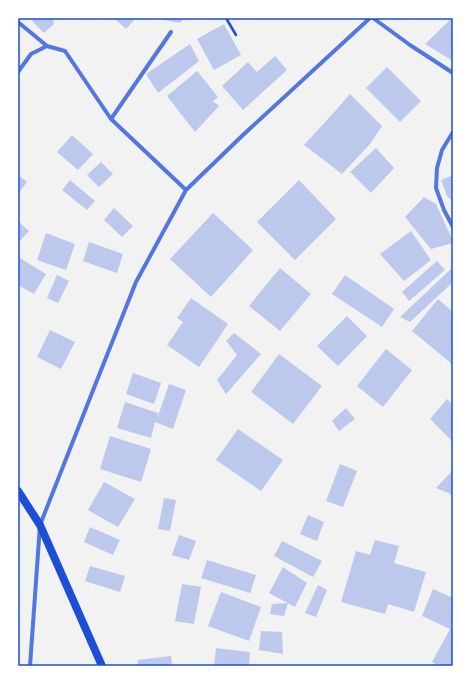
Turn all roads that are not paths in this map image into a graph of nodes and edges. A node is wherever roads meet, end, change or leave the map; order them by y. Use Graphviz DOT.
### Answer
graph roads {
  1 [pos="372,18"];
  2 [pos="18,22"];
  3 [pos="171,32"];
  4 [pos="47,46"];
  5 [pos="18,72"];
  6 [pos="453,73"];
  7 [pos="111,119"];
  8 [pos="453,132"];
  9 [pos="186,190"];
  10 [pos="453,227"];
  11 [pos="18,491"];
  12 [pos="40,525"];
  13 [pos="30,666"];
  14 [pos="102,666"];
  1 -- 6 [label="street"];
  1 -- 9 [label="street"];
  2 -- 4 [label="street"];
  3 -- 7 [label="street"];
  4 -- 5 [label="street"];
  4 -- 7 [label="street"];
  7 -- 9 [label="street"];
  8 -- 10 [label="street"];
  9 -- 12 [label="street"];
  11 -- 12 [label="main road"];
  12 -- 13 [label="street"];
  12 -- 14 [label="main road"];
}
